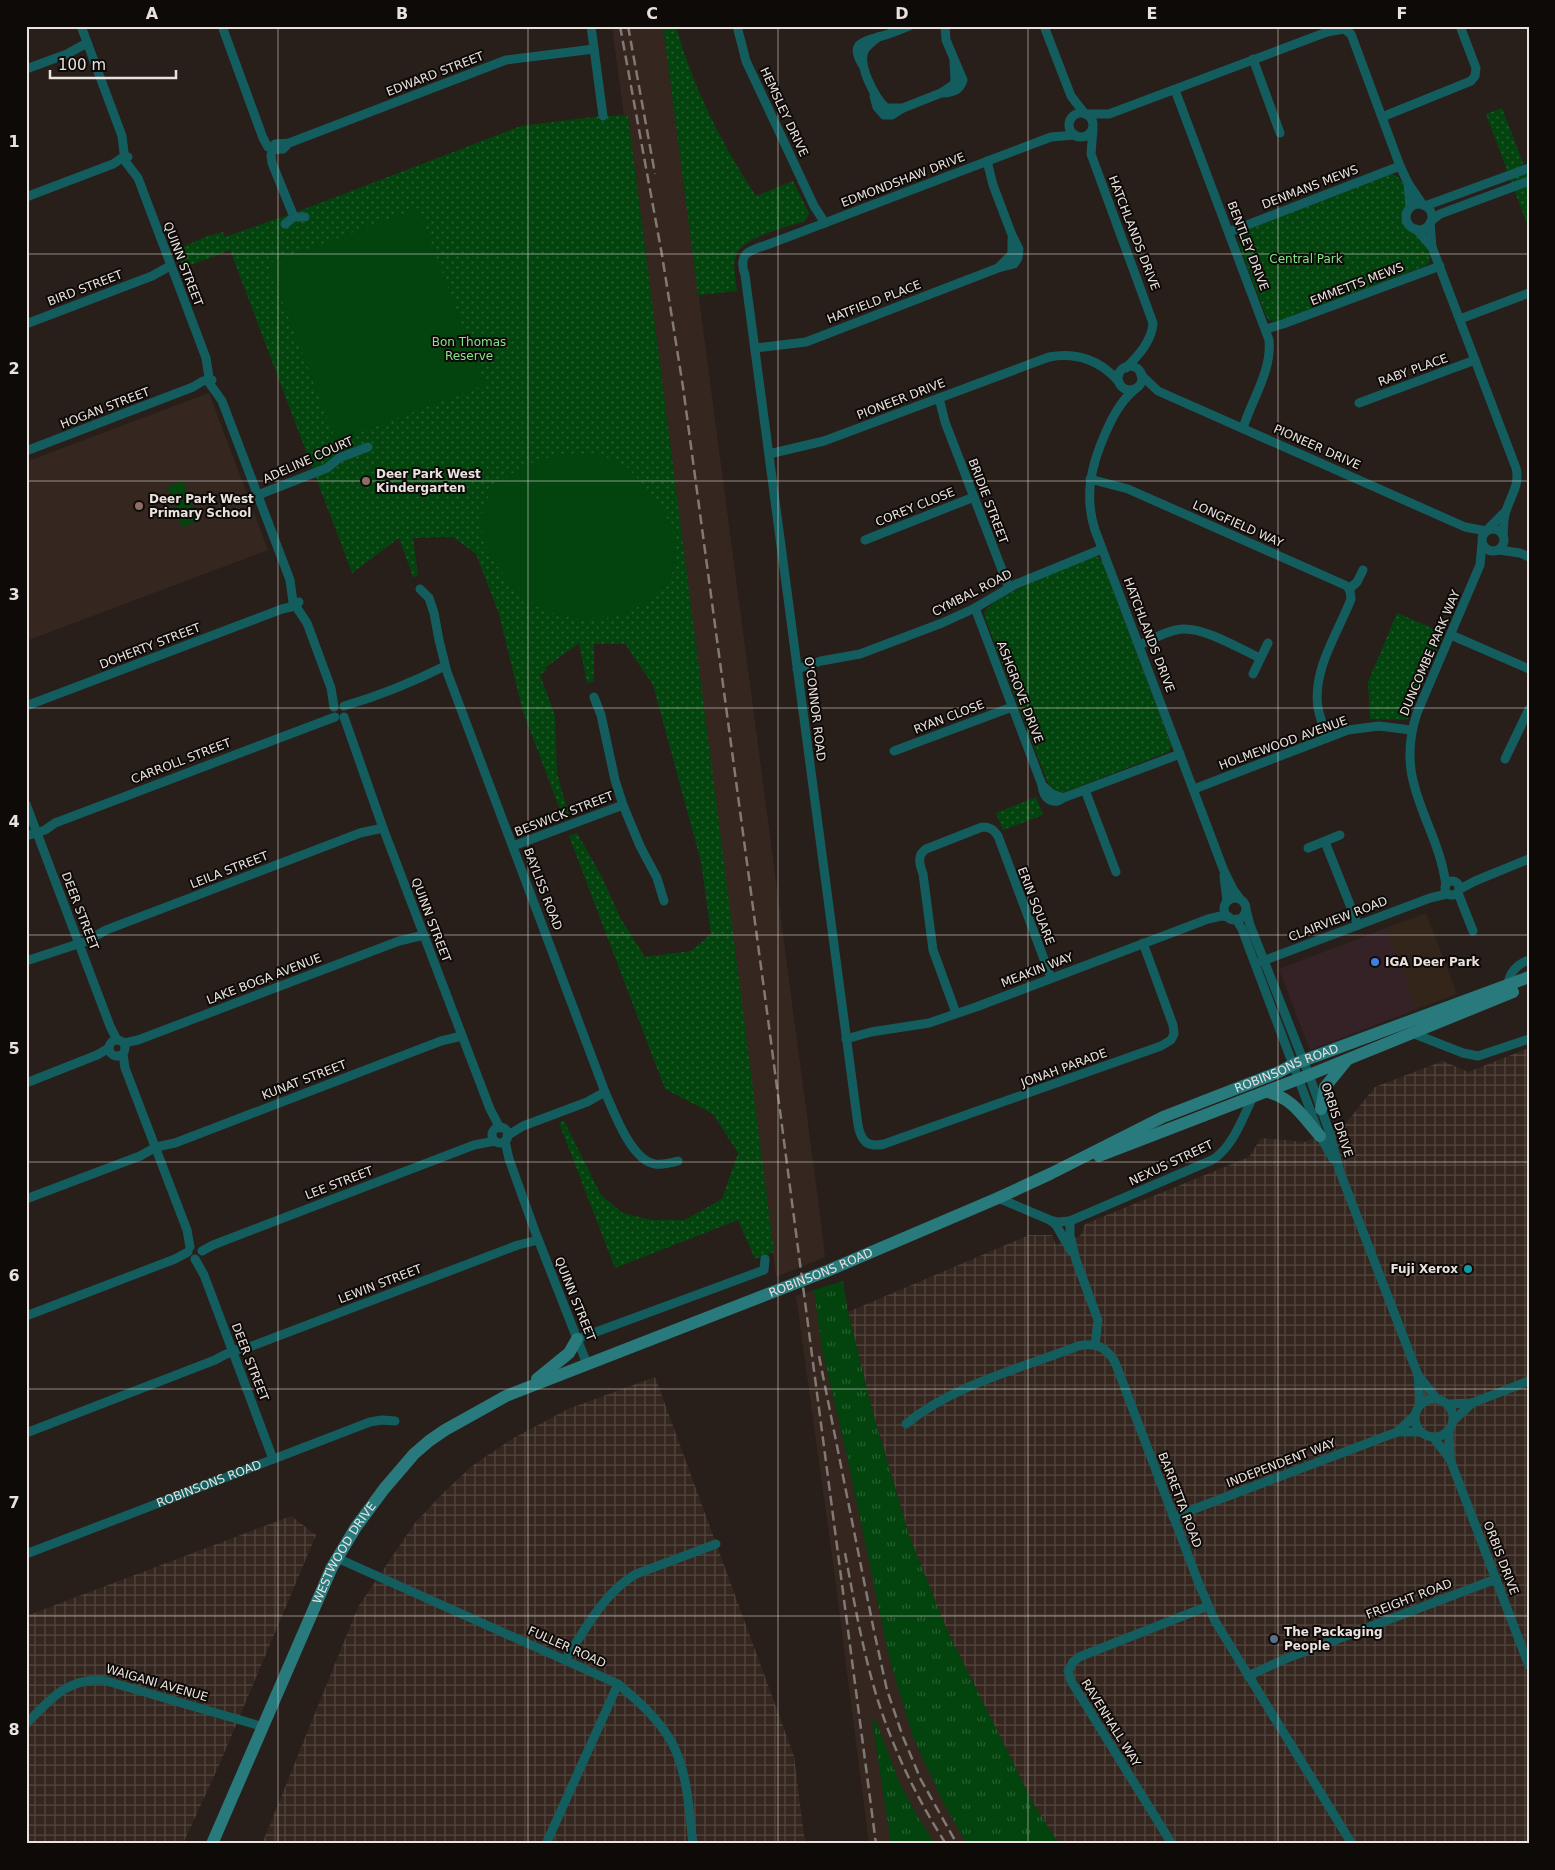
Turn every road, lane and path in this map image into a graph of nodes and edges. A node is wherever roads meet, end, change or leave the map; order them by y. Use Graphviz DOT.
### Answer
graph roads {
  1 [pos="81,26"];
  2 [pos="222,26"];
  3 [pos="591,26"];
  4 [pos="737,26"];
  5 [pos="909,26"];
  6 [pos="939,26"];
  7 [pos="945,26"];
  8 [pos="1044,26"];
  9 [pos="1460,26"];
  10 [pos="1344,28"];
  11 [pos="946,40"];
  12 [pos="88,45"];
  13 [pos="594,49"];
  14 [pos="1253,59"];
  15 [pos="26,69"];
  16 [pos="1175,90"];
  17 [pos="1071,96"];
  18 [pos="1086,114"];
  19 [pos="1109,114"];
  20 [pos="603,116"];
  21 [pos="1382,117"];
  22 [pos="1069,122"];
  23 [pos="1093,128"];
  24 [pos="1280,133"];
  25 [pos="1075,136"];
  26 [pos="1051,137"];
  27 [pos="274,149"];
  28 [pos="1091,154"];
  29 [pos="126,158"];
  30 [pos="984,162"];
  31 [pos="1400,166"];
  32 [pos="1529,168"];
  33 [pos="1529,181"];
  34 [pos="1408,183"];
  35 [pos="26,196"];
  36 [pos="1424,205"];
  37 [pos="1410,208"];
  38 [pos="294,217"];
  39 [pos="305,217"];
  40 [pos="1431,222"];
  41 [pos="285,224"];
  42 [pos="822,224"];
  43 [pos="1416,229"];
  44 [pos="1229,232"];
  45 [pos="1432,247"];
  46 [pos="747,257"];
  47 [pos="1440,266"];
  48 [pos="171,268"];
  49 [pos="1529,293"];
  50 [pos="1460,319"];
  51 [pos="26,324"];
  52 [pos="1267,331"];
  53 [pos="755,348"];
  54 [pos="1144,348"];
  55 [pos="1475,360"];
  56 [pos="1104,366"];
  57 [pos="1124,368"];
  58 [pos="1141,374"];
  59 [pos="211,381"];
  60 [pos="1119,383"];
  61 [pos="1136,389"];
  62 [pos="1158,391"];
  63 [pos="936,399"];
  64 [pos="1359,403"];
  65 [pos="1118,407"];
  66 [pos="1240,427"];
  67 [pos="368,447"];
  68 [pos="769,450"];
  69 [pos="26,451"];
  70 [pos="1090,483"];
  71 [pos="258,495"];
  72 [pos="974,497"];
  73 [pos="1505,512"];
  74 [pos="1465,527"];
  75 [pos="1486,531"];
  76 [pos="1503,536"];
  77 [pos="865,540"];
  78 [pos="1482,544"];
  79 [pos="1102,549"];
  80 [pos="1498,550"];
  81 [pos="1520,553"];
  82 [pos="1529,557"];
  83 [pos="1480,566"];
  84 [pos="1363,570"];
  85 [pos="1009,588"];
  86 [pos="420,589"];
  87 [pos="1349,589"];
  88 [pos="296,603"];
  89 [pos="975,608"];
  90 [pos="1451,635"];
  91 [pos="1268,643"];
  92 [pos="1139,645"];
  93 [pos="1260,658"];
  94 [pos="797,665"];
  95 [pos="446,669"];
  96 [pos="1528,669"];
  97 [pos="1253,674"];
  98 [pos="594,697"];
  99 [pos="26,706"];
  100 [pos="1012,707"];
  101 [pos="1529,709"];
  102 [pos="339,712"];
  103 [pos="1411,730"];
  104 [pos="1327,738"];
  105 [pos="894,751"];
  106 [pos="1180,754"];
  107 [pos="1505,759"];
  108 [pos="1194,789"];
  109 [pos="1085,790"];
  110 [pos="26,804"];
  111 [pos="623,805"];
  112 [pos="382,825"];
  113 [pos="33,830"];
  114 [pos="1340,835"];
  115 [pos="26,836"];
  116 [pos="1325,842"];
  117 [pos="513,846"];
  118 [pos="1308,848"];
  119 [pos="1529,860"];
  120 [pos="1224,871"];
  121 [pos="1116,872"];
  122 [pos="1453,888"];
  123 [pos="1240,899"];
  124 [pos="664,901"];
  125 [pos="1226,904"];
  126 [pos="1246,910"];
  127 [pos="1232,918"];
  128 [pos="1208,919"];
  129 [pos="1358,925"];
  130 [pos="422,931"];
  131 [pos="1473,931"];
  132 [pos="78,941"];
  133 [pos="1143,943"];
  134 [pos="1529,960"];
  135 [pos="26,961"];
  136 [pos="1260,962"];
  137 [pos="1529,977"];
  138 [pos="1051,978"];
  139 [pos="1529,986"];
  140 [pos="1509,990"];
  141 [pos="956,1013"];
  142 [pos="461,1033"];
  143 [pos="846,1034"];
  144 [pos="1412,1034"];
  145 [pos="1529,1039"];
  146 [pos="118,1048"];
  147 [pos="1346,1060"];
  148 [pos="1298,1062"];
  149 [pos="1304,1077"];
  150 [pos="26,1083"];
  151 [pos="1266,1092"];
  152 [pos="606,1095"];
  153 [pos="1253,1097"];
  154 [pos="1321,1109"];
  155 [pos="500,1135"];
  156 [pos="1320,1136"];
  157 [pos="866,1143"];
  158 [pos="157,1150"];
  159 [pos="678,1161"];
  160 [pos="1340,1172"];
  161 [pos="1050,1174"];
  162 [pos="998,1198"];
  163 [pos="26,1199"];
  164 [pos="1050,1220"];
  165 [pos="1070,1221"];
  166 [pos="537,1237"];
  167 [pos="195,1252"];
  168 [pos="765,1259"];
  169 [pos="1076,1260"];
  170 [pos="26,1316"];
  171 [pos="577,1339"];
  172 [pos="1095,1345"];
  173 [pos="233,1354"];
  174 [pos="587,1364"];
  175 [pos="1418,1375"];
  176 [pos="1529,1381"];
  177 [pos="514,1393"];
  178 [pos="1436,1398"];
  179 [pos="1472,1403"];
  180 [pos="1420,1404"];
  181 [pos="1448,1404"];
  182 [pos="1415,1414"];
  183 [pos="1454,1420"];
  184 [pos="395,1421"];
  185 [pos="906,1424"];
  186 [pos="1449,1431"];
  187 [pos="26,1432"];
  188 [pos="1397,1432"];
  189 [pos="1421,1432"];
  190 [pos="1433,1437"];
  191 [pos="274,1459"];
  192 [pos="1450,1459"];
  193 [pos="1173,1517"];
  194 [pos="716,1544"];
  195 [pos="26,1554"];
  196 [pos="337,1558"];
  197 [pos="1496,1579"];
  198 [pos="1208,1606"];
  199 [pos="565,1660"];
  200 [pos="1529,1666"];
  201 [pos="1248,1676"];
  202 [pos="618,1684"];
  203 [pos="26,1724"];
  204 [pos="264,1727"];
  205 [pos="212,1844"];
  206 [pos="546,1844"];
  207 [pos="693,1844"];
  208 [pos="1172,1844"];
  209 [pos="1352,1844"];
  1 -- 12 [label="street, QUINN STREET"];
  2 -- 27 [label="street"];
  3 -- 13 [label="street"];
  4 -- 42 [label="street, HEMSLEY DRIVE"];
  5 -- 11 [label="street"];
  6 -- 11 [label="street"];
  7 -- 11 [label="street"];
  8 -- 17 [label="street"];
  9 -- 21 [label="street"];
  10 -- 14 [label="street"];
  10 -- 21 [label="street"];
  12 -- 15 [label="street"];
  12 -- 29 [label="street, QUINN STREET"];
  13 -- 20 [label="street"];
  13 -- 27 [label="street, EDWARD STREET"];
  14 -- 16 [label="street"];
  14 -- 24 [label="street"];
  16 -- 19 [label="street"];
  16 -- 44 [label="street, BENTLEY DRIVE"];
  17 -- 18 [label="street"];
  17 -- 22 [label="street"];
  18 -- 19 [label="street"];
  18 -- 22 [label="street"];
  18 -- 23 [label="street"];
  19 -- 23 [label="street"];
  21 -- 31 [label="street"];
  22 -- 25 [label="street"];
  22 -- 26 [label="street, EDMONDSHAW DRIVE"];
  23 -- 25 [label="street"];
  23 -- 28 [label="street, HATCHLANDS DRIVE"];
  25 -- 26 [label="street, EDMONDSHAW DRIVE"];
  25 -- 28 [label="street, HATCHLANDS DRIVE"];
  26 -- 30 [label="street, EDMONDSHAW DRIVE"];
  27 -- 38 [label="street"];
  28 -- 54 [label="street, HATCHLANDS DRIVE"];
  29 -- 35 [label="street"];
  29 -- 48 [label="street, QUINN STREET"];
  30 -- 42 [label="street, EDMONDSHAW DRIVE"];
  30 -- 53 [label="street, HATFIELD PLACE"];
  31 -- 34 [label="street"];
  31 -- 44 [label="street, DENMANS MEWS"];
  32 -- 36 [label="street"];
  33 -- 40 [label="street"];
  34 -- 36 [label="street"];
  34 -- 37 [label="street"];
  36 -- 37 [label="street"];
  36 -- 40 [label="street"];
  37 -- 43 [label="street"];
  38 -- 39 [label="street"];
  38 -- 41 [label="street"];
  40 -- 43 [label="street"];
  40 -- 45 [label="street"];
  42 -- 46 [label="street, EDMONDSHAW DRIVE"];
  43 -- 45 [label="street"];
  44 -- 52 [label="street, BENTLEY DRIVE"];
  45 -- 47 [label="street"];
  46 -- 53 [label="street, O'CONNOR ROAD"];
  47 -- 50 [label="street"];
  47 -- 52 [label="street, EMMETTS MEWS"];
  48 -- 51 [label="street, BIRD STREET"];
  48 -- 59 [label="street, QUINN STREET"];
  49 -- 50 [label="street"];
  50 -- 55 [label="street"];
  52 -- 66 [label="street, BENTLEY DRIVE"];
  53 -- 68 [label="street, O'CONNOR ROAD"];
  54 -- 57 [label="street, HATCHLANDS DRIVE"];
  54 -- 58 [label="street, HATCHLANDS DRIVE"];
  55 -- 64 [label="street, RABY PLACE"];
  55 -- 73 [label="street"];
  56 -- 57 [label="street, PIONEER DRIVE"];
  56 -- 60 [label="street, PIONEER DRIVE"];
  56 -- 63 [label="street, PIONEER DRIVE"];
  57 -- 58 [label="street"];
  57 -- 60 [label="street"];
  58 -- 61 [label="street"];
  58 -- 62 [label="street, PIONEER DRIVE"];
  59 -- 69 [label="street, HOGAN STREET"];
  59 -- 71 [label="street, QUINN STREET"];
  60 -- 61 [label="street"];
  60 -- 65 [label="street, HATCHLANDS DRIVE"];
  61 -- 62 [label="street, PIONEER DRIVE"];
  61 -- 65 [label="street, HATCHLANDS DRIVE"];
  62 -- 66 [label="street, PIONEER DRIVE"];
  63 -- 68 [label="street, PIONEER DRIVE"];
  63 -- 72 [label="street, BRIDIE STREET"];
  65 -- 70 [label="street, HATCHLANDS DRIVE"];
  66 -- 74 [label="street, PIONEER DRIVE"];
  67 -- 71 [label="street, ADELINE COURT"];
  68 -- 94 [label="street, O'CONNOR ROAD"];
  70 -- 79 [label="street, HATCHLANDS DRIVE"];
  70 -- 87 [label="street, LONGFIELD WAY"];
  71 -- 88 [label="street, QUINN STREET"];
  72 -- 77 [label="street, COREY CLOSE"];
  72 -- 85 [label="street, BRIDIE STREET"];
  73 -- 75 [label="street"];
  73 -- 76 [label="street"];
  74 -- 75 [label="street, PIONEER DRIVE"];
  74 -- 78 [label="street, PIONEER DRIVE"];
  75 -- 76 [label="street"];
  75 -- 78 [label="street"];
  76 -- 80 [label="street"];
  76 -- 81 [label="street"];
  78 -- 80 [label="street"];
  78 -- 83 [label="street, DUNCOMBE PARK WAY"];
  79 -- 85 [label="street, CYMBAL ROAD"];
  79 -- 92 [label="street, HATCHLANDS DRIVE"];
  80 -- 81 [label="street"];
  80 -- 83 [label="street, DUNCOMBE PARK WAY"];
  81 -- 82 [label="street"];
  83 -- 90 [label="street, DUNCOMBE PARK WAY"];
  84 -- 87 [label="street"];
  85 -- 89 [label="street, CYMBAL ROAD"];
  86 -- 95 [label="street, BAYLISS ROAD"];
  87 -- 104 [label="street"];
  88 -- 99 [label="street, DOHERTY STREET"];
  88 -- 102 [label="street, QUINN STREET"];
  89 -- 94 [label="street, CYMBAL ROAD"];
  89 -- 100 [label="street, ASHGROVE DRIVE"];
  90 -- 96 [label="street"];
  90 -- 103 [label="street, DUNCOMBE PARK WAY"];
  91 -- 93 [label="street"];
  92 -- 93 [label="street"];
  92 -- 106 [label="street, HATCHLANDS DRIVE"];
  93 -- 97 [label="street"];
  94 -- 143 [label="street, O'CONNOR ROAD"];
  95 -- 102 [label="street, CARROLL STREET"];
  95 -- 117 [label="street, BAYLISS ROAD"];
  98 -- 111 [label="street"];
  100 -- 105 [label="street, RYAN CLOSE"];
  100 -- 109 [label="street, ASHGROVE DRIVE"];
  101 -- 107 [label="street"];
  102 -- 112 [label="street, QUINN STREET"];
  102 -- 113 [label="street, CARROLL STREET"];
  103 -- 104 [label="street, HOLMEWOOD AVENUE"];
  103 -- 122 [label="street, DUNCOMBE PARK WAY"];
  104 -- 108 [label="street, HOLMEWOOD AVENUE"];
  106 -- 108 [label="street, HATCHLANDS DRIVE"];
  106 -- 109 [label="street, ASHGROVE DRIVE"];
  108 -- 120 [label="street, HATCHLANDS DRIVE"];
  109 -- 121 [label="street"];
  110 -- 113 [label="street, DEER STREET"];
  111 -- 117 [label="street, BESWICK STREET"];
  111 -- 124 [label="street"];
  112 -- 130 [label="street, QUINN STREET"];
  112 -- 132 [label="street, LEILA STREET"];
  113 -- 115 [label="street, CARROLL STREET"];
  113 -- 132 [label="street, DEER STREET"];
  114 -- 116 [label="street"];
  116 -- 118 [label="street"];
  116 -- 129 [label="street"];
  117 -- 152 [label="street, BAYLISS ROAD"];
  119 -- 122 [label="street, CLAIRVIEW ROAD"];
  120 -- 123 [label="street, HATCHLANDS DRIVE"];
  120 -- 125 [label="street, HATCHLANDS DRIVE"];
  122 -- 129 [label="street, CLAIRVIEW ROAD"];
  122 -- 131 [label="street, DUNCOMBE PARK WAY"];
  123 -- 125 [label="street"];
  123 -- 126 [label="street"];
  125 -- 127 [label="street"];
  125 -- 128 [label="street, MEAKIN WAY"];
  126 -- 127 [label="street"];
  126 -- 136 [label="street"];
  127 -- 128 [label="street, MEAKIN WAY"];
  127 -- 136 [label="street"];
  128 -- 133 [label="street, MEAKIN WAY"];
  129 -- 136 [label="street, CLAIRVIEW ROAD"];
  130 -- 142 [label="street, QUINN STREET"];
  130 -- 146 [label="street, LAKE BOGA AVENUE"];
  132 -- 135 [label="street, LEILA STREET"];
  132 -- 146 [label="street, DEER STREET"];
  133 -- 138 [label="street, MEAKIN WAY"];
  133 -- 157 [label="street, JONAH PARADE"];
  134 -- 140 [label="street"];
  136 -- 148 [label="street"];
  137 -- 140 [label="main road, ROBINSONS ROAD"];
  138 -- 141 [label="street, MEAKIN WAY"];
  138 -- 141 [label="street, ERIN SQUARE"];
  139 -- 140 [label="main road, ROBINSONS ROAD"];
  140 -- 144 [label="main road, ROBINSONS ROAD"];
  140 -- 148 [label="main road, ROBINSONS ROAD"];
  141 -- 143 [label="street, MEAKIN WAY"];
  142 -- 155 [label="street, QUINN STREET"];
  142 -- 158 [label="street, KUNAT STREET"];
  143 -- 157 [label="street, O'CONNOR ROAD"];
  144 -- 145 [label="street"];
  144 -- 147 [label="main road, ROBINSONS ROAD"];
  146 -- 150 [label="street, LAKE BOGA AVENUE"];
  146 -- 158 [label="street, DEER STREET"];
  147 -- 149 [label="main road, ROBINSONS ROAD"];
  147 -- 154 [label="main road"];
  148 -- 149 [label="street"];
  148 -- 161 [label="main road, ROBINSONS ROAD"];
  149 -- 151 [label="main road, ROBINSONS ROAD"];
  149 -- 154 [label="street, ORBIS DRIVE"];
  149 -- 156 [label="street, ORBIS DRIVE"];
  151 -- 153 [label="main road, ROBINSONS ROAD"];
  151 -- 156 [label="main road"];
  152 -- 155 [label="street, LEE STREET"];
  152 -- 159 [label="street, BAYLISS ROAD"];
  153 -- 161 [label="main road, ROBINSONS ROAD"];
  153 -- 165 [label="street, NEXUS STREET"];
  154 -- 160 [label="street, ORBIS DRIVE"];
  155 -- 166 [label="street, QUINN STREET"];
  155 -- 167 [label="street, LEE STREET"];
  156 -- 160 [label="street, ORBIS DRIVE"];
  158 -- 163 [label="street, KUNAT STREET"];
  158 -- 167 [label="street, DEER STREET"];
  160 -- 175 [label="street, ORBIS DRIVE"];
  161 -- 162 [label="main road, ROBINSONS ROAD"];
  162 -- 164 [label="street, NEXUS STREET"];
  162 -- 174 [label="main road, ROBINSONS ROAD"];
  164 -- 165 [label="street, NEXUS STREET"];
  164 -- 169 [label="street"];
  165 -- 169 [label="street"];
  166 -- 171 [label="street, QUINN STREET"];
  166 -- 173 [label="street, LEWIN STREET"];
  167 -- 170 [label="street, LEE STREET"];
  167 -- 173 [label="street, DEER STREET"];
  168 -- 171 [label="street, ROBINSONS ROAD"];
  169 -- 172 [label="street"];
  171 -- 174 [label="street, QUINN STREET"];
  171 -- 177 [label="main road"];
  172 -- 185 [label="street"];
  172 -- 193 [label="street, BARRETTA ROAD"];
  173 -- 187 [label="street, LEWIN STREET"];
  173 -- 191 [label="street, DEER STREET"];
  174 -- 177 [label="main road, WESTWOOD DRIVE"];
  175 -- 178 [label="street, ORBIS DRIVE"];
  175 -- 180 [label="street, ORBIS DRIVE"];
  176 -- 179 [label="street"];
  177 -- 196 [label="main road, WESTWOOD DRIVE"];
  178 -- 180 [label="street"];
  178 -- 181 [label="street"];
  179 -- 181 [label="street"];
  179 -- 183 [label="street"];
  180 -- 182 [label="street"];
  181 -- 183 [label="street"];
  182 -- 188 [label="street, INDEPENDENT WAY"];
  182 -- 189 [label="street"];
  183 -- 186 [label="street"];
  184 -- 191 [label="street, ROBINSONS ROAD"];
  186 -- 190 [label="street"];
  186 -- 192 [label="street, ORBIS DRIVE"];
  188 -- 189 [label="street, INDEPENDENT WAY"];
  188 -- 193 [label="street, INDEPENDENT WAY"];
  189 -- 190 [label="street"];
  190 -- 192 [label="street, ORBIS DRIVE"];
  191 -- 195 [label="street, ROBINSONS ROAD"];
  192 -- 197 [label="street, ORBIS DRIVE"];
  193 -- 198 [label="street, BARRETTA ROAD"];
  194 -- 199 [label="street"];
  196 -- 199 [label="street, FULLER ROAD"];
  196 -- 204 [label="main road, WESTWOOD DRIVE"];
  197 -- 200 [label="street, ORBIS DRIVE"];
  197 -- 201 [label="street, FREIGHT ROAD"];
  198 -- 201 [label="street, BARRETTA ROAD"];
  198 -- 208 [label="street, RAVENHALL WAY"];
  199 -- 202 [label="street, FULLER ROAD"];
  201 -- 209 [label="street, BARRETTA ROAD"];
  202 -- 206 [label="street"];
  202 -- 207 [label="street, FULLER ROAD"];
  203 -- 204 [label="street, WAIGANI AVENUE"];
  204 -- 205 [label="main road, WESTWOOD DRIVE"];
}
